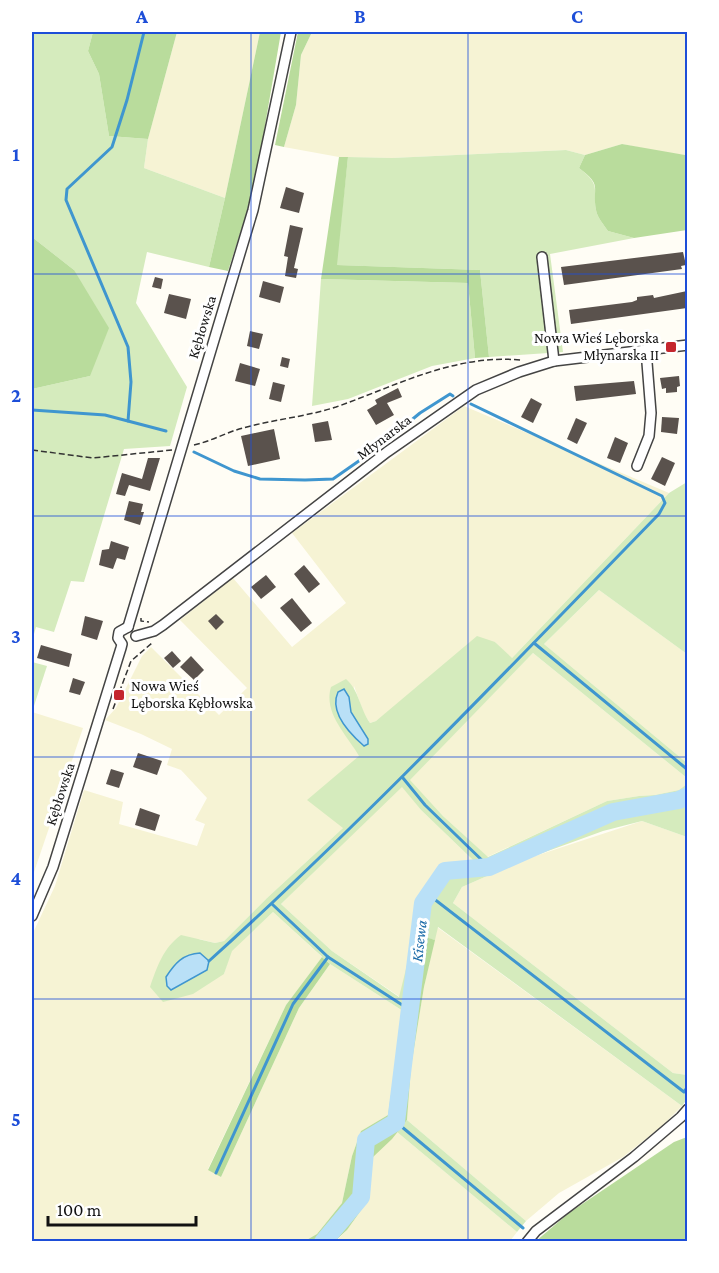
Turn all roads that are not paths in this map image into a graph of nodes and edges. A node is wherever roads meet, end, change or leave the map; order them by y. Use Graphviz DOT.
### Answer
graph roads {
  1 [pos="291,32"];
  2 [pos="542,257"];
  3 [pos="687,345"];
  4 [pos="646,350"];
  5 [pos="554,362"];
  6 [pos="637,466"];
  7 [pos="128,627"];
  8 [pos="136,636"];
  9 [pos="122,644"];
  10 [pos="32,916"];
  11 [pos="687,1109"];
  12 [pos="527,1242"];
  1 -- 7 [label="street, Kębłowska"];
  2 -- 5 [label="street"];
  3 -- 4 [label="street, Młynarska"];
  4 -- 5 [label="street, Młynarska"];
  4 -- 6 [label="street"];
  5 -- 8 [label="street, Młynarska"];
  7 -- 8 [label="street"];
  7 -- 9 [label="street, Kębłowska"];
  8 -- 9 [label="street"];
  9 -- 10 [label="street, Kębłowska"];
  11 -- 12 [label="street"];
}
